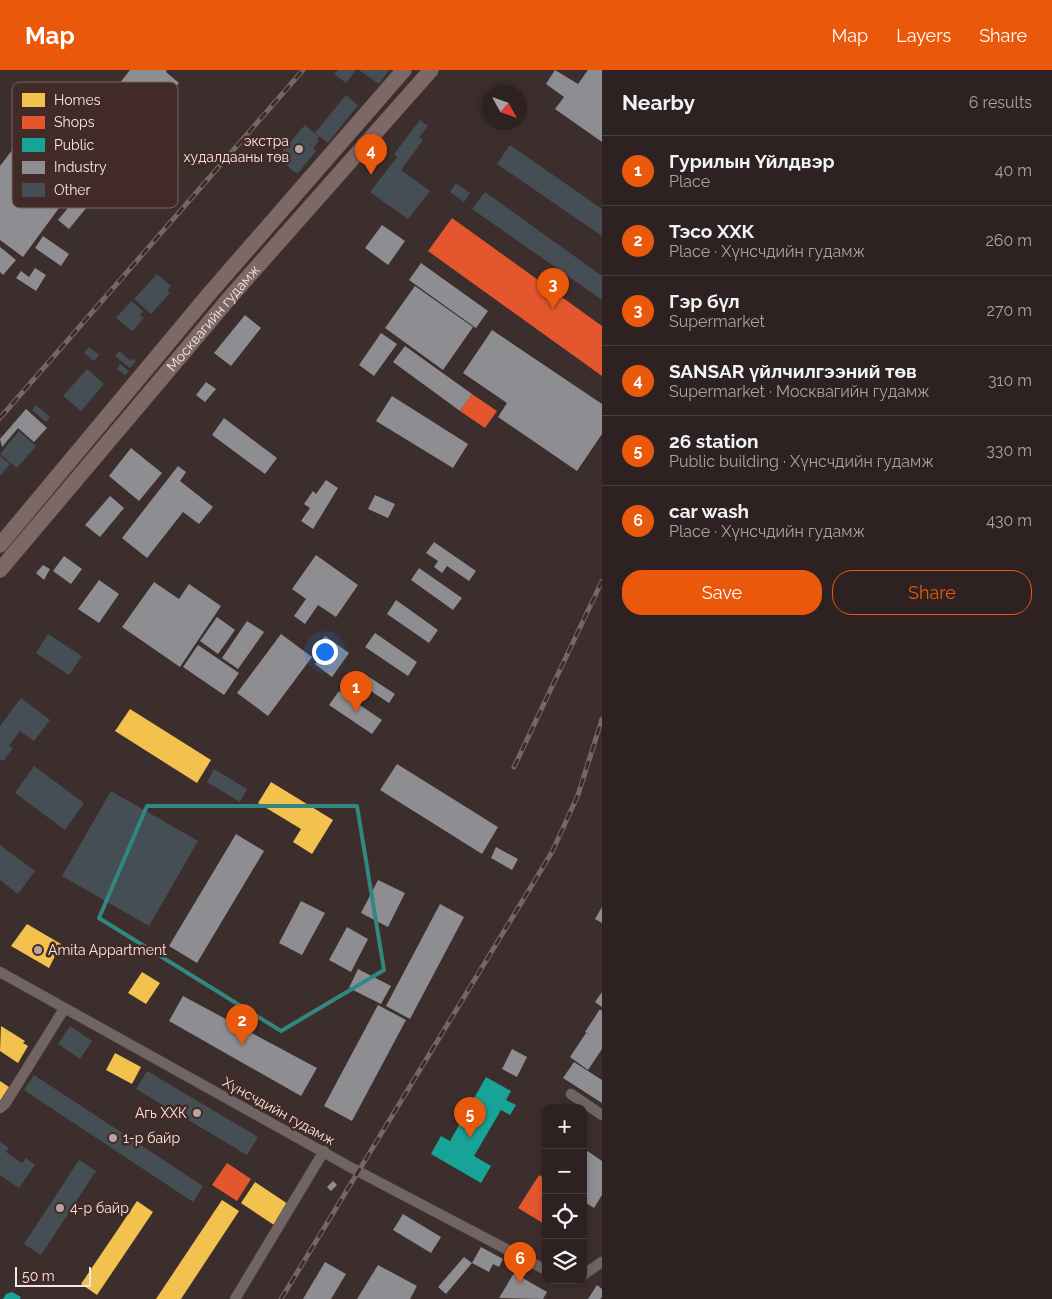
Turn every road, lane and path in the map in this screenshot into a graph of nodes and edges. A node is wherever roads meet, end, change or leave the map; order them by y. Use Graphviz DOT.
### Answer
graph roads {
  1 [pos="404,70"];
  2 [pos="431,70"];
  3 [pos="0,545"];
  4 [pos="0,570"];
  5 [pos="0,972"];
  6 [pos="64,1009"];
  7 [pos="571,1094"];
  8 [pos="0,1108"];
  9 [pos="602,1116"];
  10 [pos="324,1151"];
  11 [pos="602,1262"];
  12 [pos="542,1268"];
  13 [pos="587,1273"];
  14 [pos="235,1299"];
  1 -- 3 [label="highway, Москвагийн гудамж"];
  2 -- 4 [label="highway, Москвагийн гудамж"];
  5 -- 6 [label="street, Хүнсчдийн гудамж"];
  6 -- 8 [label="street"];
  6 -- 10 [label="street, Хүнсчдийн гудамж"];
  7 -- 9 [label="street"];
  10 -- 12 [label="street, Хүнсчдийн гудамж"];
  10 -- 14 [label="street"];
  11 -- 13 [label="street"];
}
